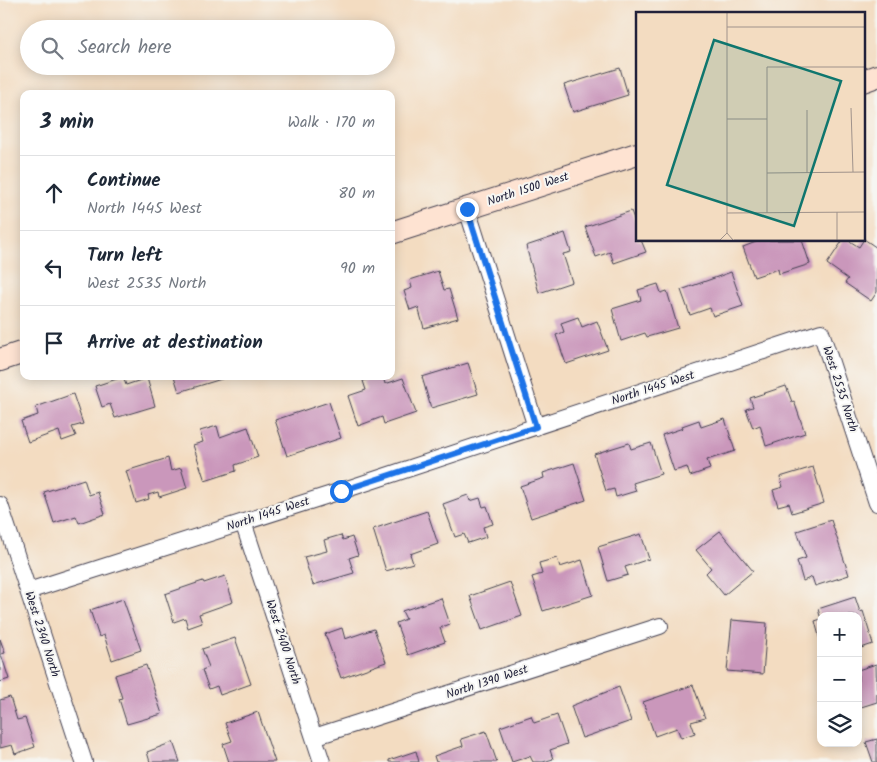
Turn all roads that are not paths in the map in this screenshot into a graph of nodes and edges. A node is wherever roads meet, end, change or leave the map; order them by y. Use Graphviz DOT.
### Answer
graph roads {
  1 [pos="877,76"];
  2 [pos="864,81"];
  3 [pos="636,154"];
  4 [pos="467,209"];
  5 [pos="395,232"];
  6 [pos="822,332"];
  7 [pos="20,353"];
  8 [pos="0,360"];
  9 [pos="536,427"];
  10 [pos="877,502"];
  11 [pos="0,506"];
  12 [pos="243,522"];
  13 [pos="28,591"];
  14 [pos="660,626"];
  15 [pos="314,737"];
  16 [pos="84,762"];
  17 [pos="322,762"];
  1 -- 2 [label="street"];
  3 -- 4 [label="street, North 1500 West"];
  4 -- 5 [label="street, North 1500 West"];
  4 -- 9 [label="street"];
  6 -- 9 [label="street, North 1445 West"];
  6 -- 10 [label="street, West 2535 North"];
  7 -- 8 [label="street"];
  9 -- 12 [label="street, North 1445 West"];
  11 -- 13 [label="street, West 2340 North"];
  12 -- 13 [label="street, North 1445 West"];
  12 -- 15 [label="street, West 2400 North"];
  13 -- 16 [label="street, West 2340 North"];
  14 -- 15 [label="street, North 1390 West"];
  15 -- 17 [label="street, West 2400 North"];
}
